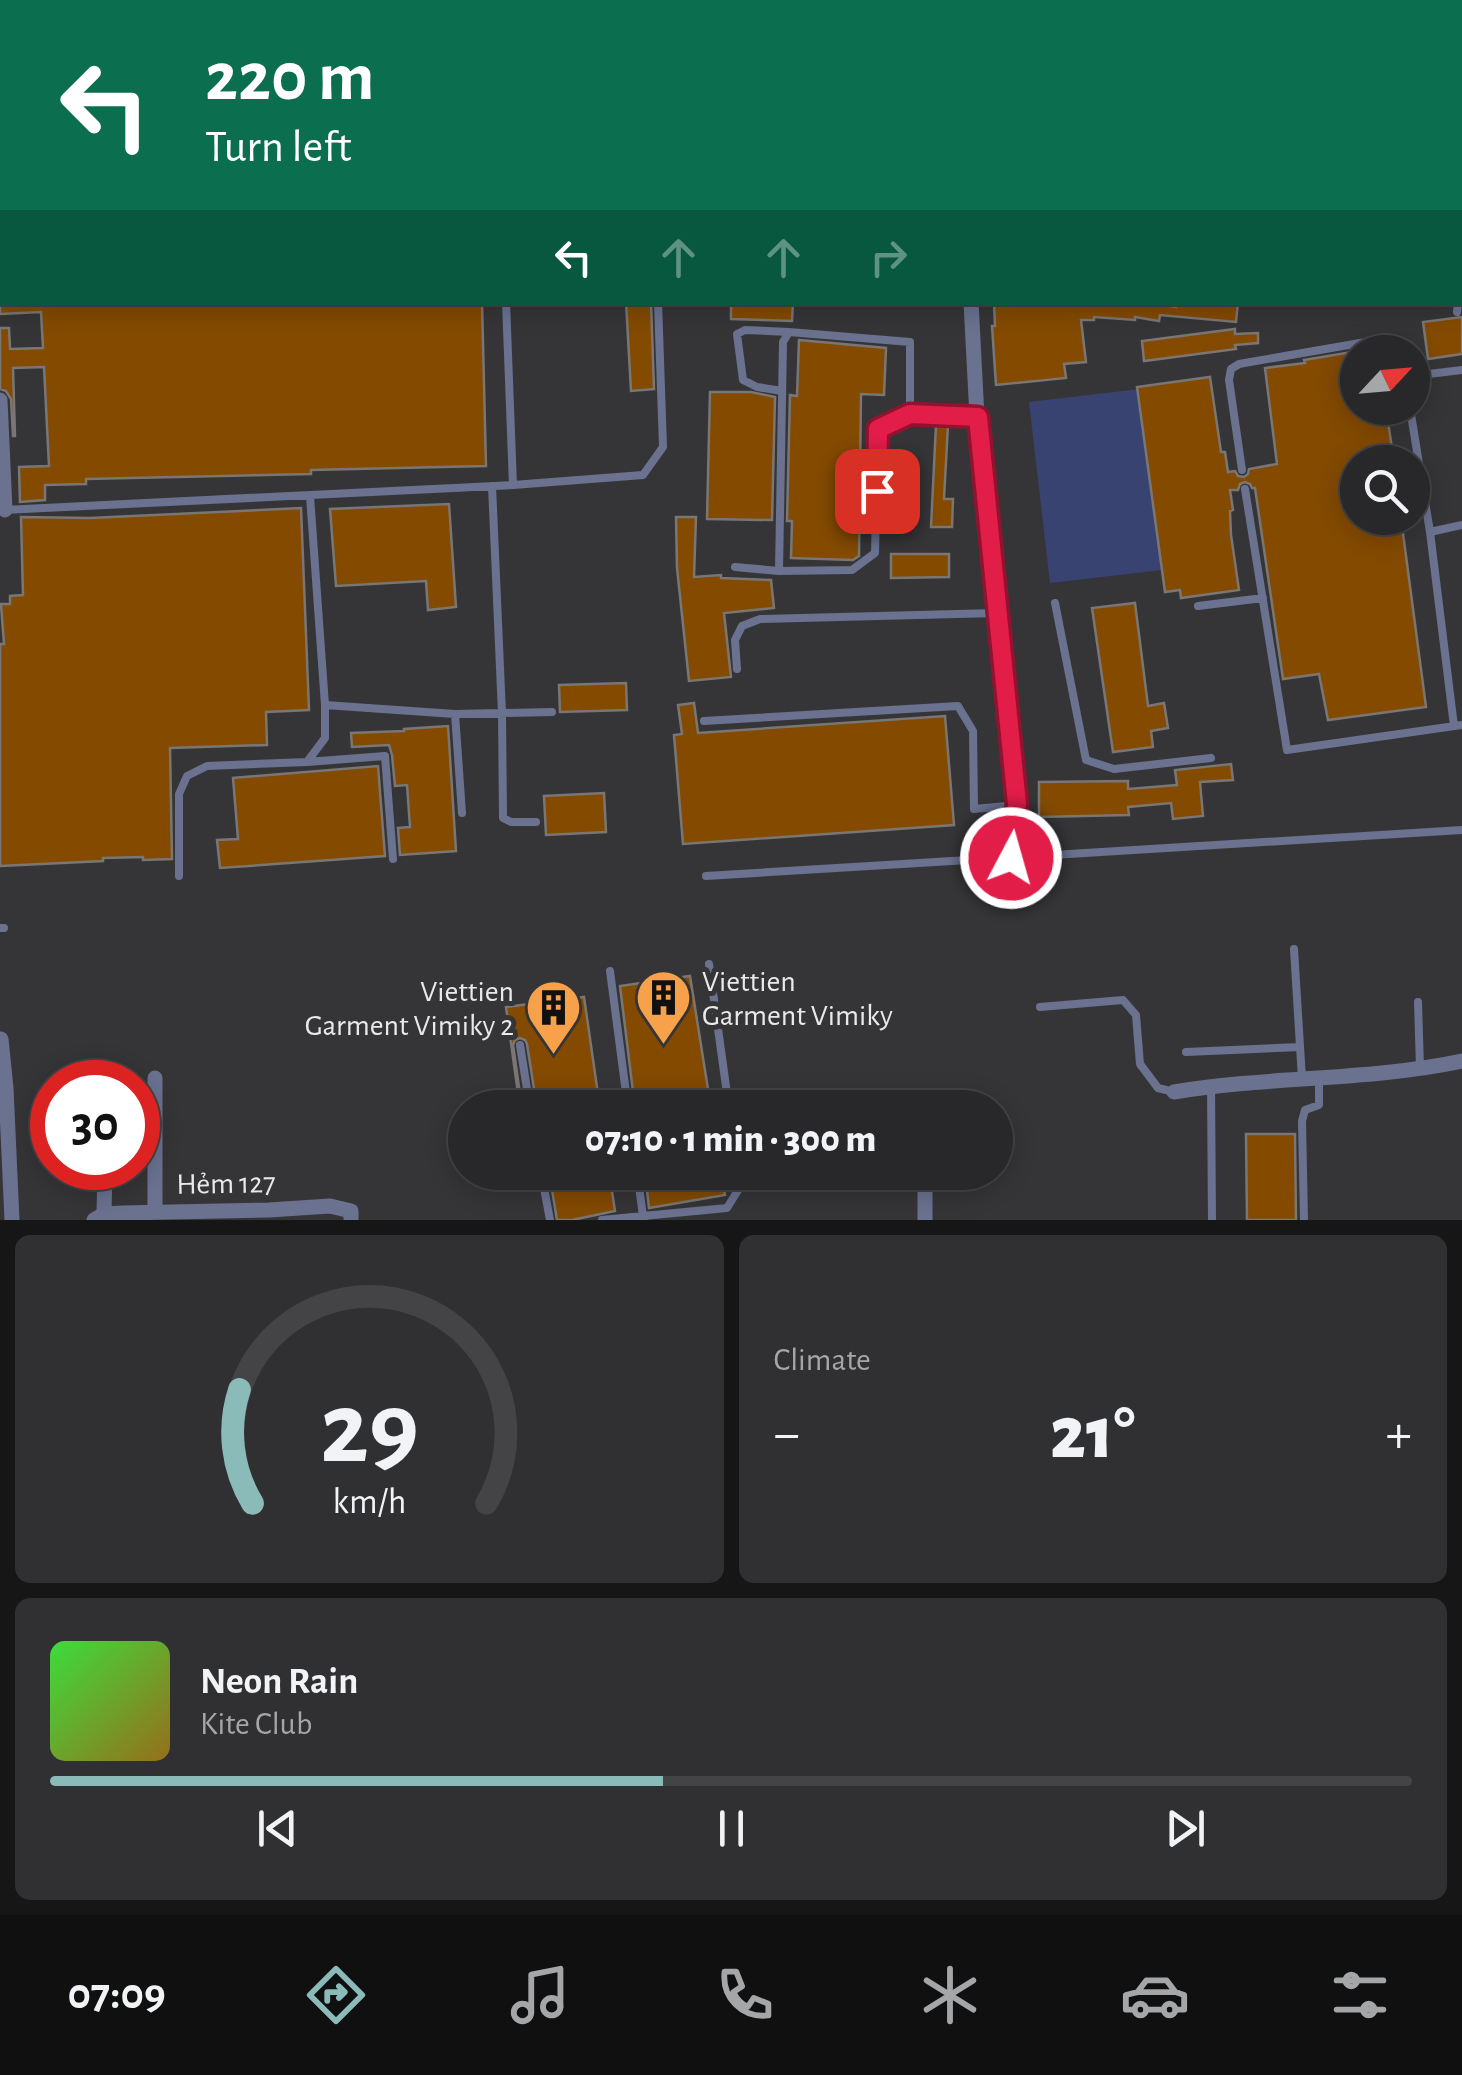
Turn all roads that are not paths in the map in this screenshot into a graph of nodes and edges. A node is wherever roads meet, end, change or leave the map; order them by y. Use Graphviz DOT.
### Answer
graph roads {
  1 [pos="506,305"];
  2 [pos="658,305"];
  3 [pos="970,305"];
  4 [pos="789,332"];
  5 [pos="1340,346"];
  6 [pos="1462,370"];
  7 [pos="1430,374"];
  8 [pos="782,391"];
  9 [pos="0,400"];
  10 [pos="910,414"];
  11 [pos="978,417"];
  12 [pos="1242,470"];
  13 [pos="513,485"];
  14 [pos="492,486"];
  15 [pos="1245,489"];
  16 [pos="310,496"];
  17 [pos="2,510"];
  18 [pos="1462,525"];
  19 [pos="1430,532"];
  20 [pos="735,568"];
  21 [pos="779,571"];
  22 [pos="1262,598"];
  23 [pos="1056,603"];
  24 [pos="1198,606"];
  25 [pos="998,614"];
  26 [pos="737,669"];
  27 [pos="325,705"];
  28 [pos="552,712"];
  29 [pos="502,713"];
  30 [pos="455,714"];
  31 [pos="704,720"];
  32 [pos="1458,726"];
  33 [pos="1211,758"];
  34 [pos="306,762"];
  35 [pos="1017,804"];
  36 [pos="462,813"];
  37 [pos="536,822"];
  38 [pos="1462,830"];
  39 [pos="1011,858"];
  40 [pos="393,859"];
  41 [pos="179,876"];
  42 [pos="706,876"];
  43 [pos="1294,949"];
  44 [pos="709,964"];
  45 [pos="610,971"];
  46 [pos="1418,1002"];
  47 [pos="1040,1008"];
  48 [pos="1,1039"];
  49 [pos="520,1045"];
  50 [pos="1300,1047"];
  51 [pos="1186,1052"];
  52 [pos="1462,1062"];
  53 [pos="1420,1068"];
  54 [pos="1302,1080"];
  55 [pos="1319,1080"];
  56 [pos="1210,1086"];
  57 [pos="527,1090"];
  58 [pos="626,1090"];
  59 [pos="726,1090"];
  60 [pos="1174,1092"];
  61 [pos="102,1190"];
  62 [pos="155,1190"];
  63 [pos="544,1190"];
  64 [pos="640,1190"];
  65 [pos="738,1190"];
  66 [pos="925,1190"];
  67 [pos="155,1212"];
  68 [pos="192,1216"];
  69 [pos="99,1217"];
  70 [pos="644,1218"];
  71 [pos="12,1220"];
  72 [pos="351,1220"];
  73 [pos="550,1220"];
  74 [pos="602,1220"];
  75 [pos="925,1220"];
  76 [pos="1212,1220"];
  77 [pos="1304,1220"];
  1 -- 13 [label="lane"];
  2 -- 13 [label="lane"];
  3 -- 11 [label="street"];
  4 -- 8 [label="lane"];
  4 -- 8 [label="lane"];
  4 -- 10 [label="lane"];
  5 -- 12 [label="lane"];
  6 -- 7 [label="lane"];
  8 -- 21 [label="lane"];
  9 -- 17 [label="street"];
  10 -- 11 [label="lane"];
  10 -- 21 [label="lane"];
  11 -- 25 [label="street"];
  13 -- 14 [label="lane"];
  14 -- 16 [label="lane"];
  14 -- 29 [label="lane"];
  15 -- 22 [label="lane"];
  16 -- 17 [label="lane"];
  16 -- 27 [label="lane"];
  18 -- 19 [label="lane"];
  19 -- 32 [label="lane"];
  20 -- 21 [label="lane"];
  22 -- 24 [label="lane"];
  22 -- 32 [label="lane"];
  23 -- 33 [label="lane"];
  25 -- 26 [label="lane"];
  25 -- 35 [label="street"];
  27 -- 30 [label="lane"];
  27 -- 34 [label="lane"];
  28 -- 29 [label="lane"];
  29 -- 30 [label="lane"];
  29 -- 37 [label="lane"];
  30 -- 36 [label="lane"];
  31 -- 35 [label="lane"];
  34 -- 40 [label="lane"];
  34 -- 41 [label="lane"];
  35 -- 39 [label="street"];
  38 -- 39 [label="lane"];
  39 -- 42 [label="lane"];
  43 -- 50 [label="lane"];
  44 -- 59 [label="lane"];
  45 -- 58 [label="lane"];
  46 -- 53 [label="lane"];
  47 -- 60 [label="lane"];
  48 -- 71 [label="street"];
  49 -- 57 [label="lane"];
  50 -- 51 [label="lane"];
  50 -- 54 [label="lane"];
  52 -- 53 [label="street"];
  53 -- 55 [label="street"];
  54 -- 55 [label="street"];
  54 -- 56 [label="street"];
  55 -- 77 [label="lane"];
  56 -- 60 [label="street"];
  56 -- 76 [label="lane"];
  61 -- 69 [label="street"];
  62 -- 67 [label="street"];
  63 -- 73 [label="lane"];
  64 -- 70 [label="lane"];
  65 -- 70 [label="lane"];
  66 -- 75 [label="street"];
  67 -- 68 [label="street, Hẻm 127"];
  67 -- 69 [label="street, Hẻm 127"];
  68 -- 72 [label="street, Hẻm 127"];
  70 -- 74 [label="lane"];
}
